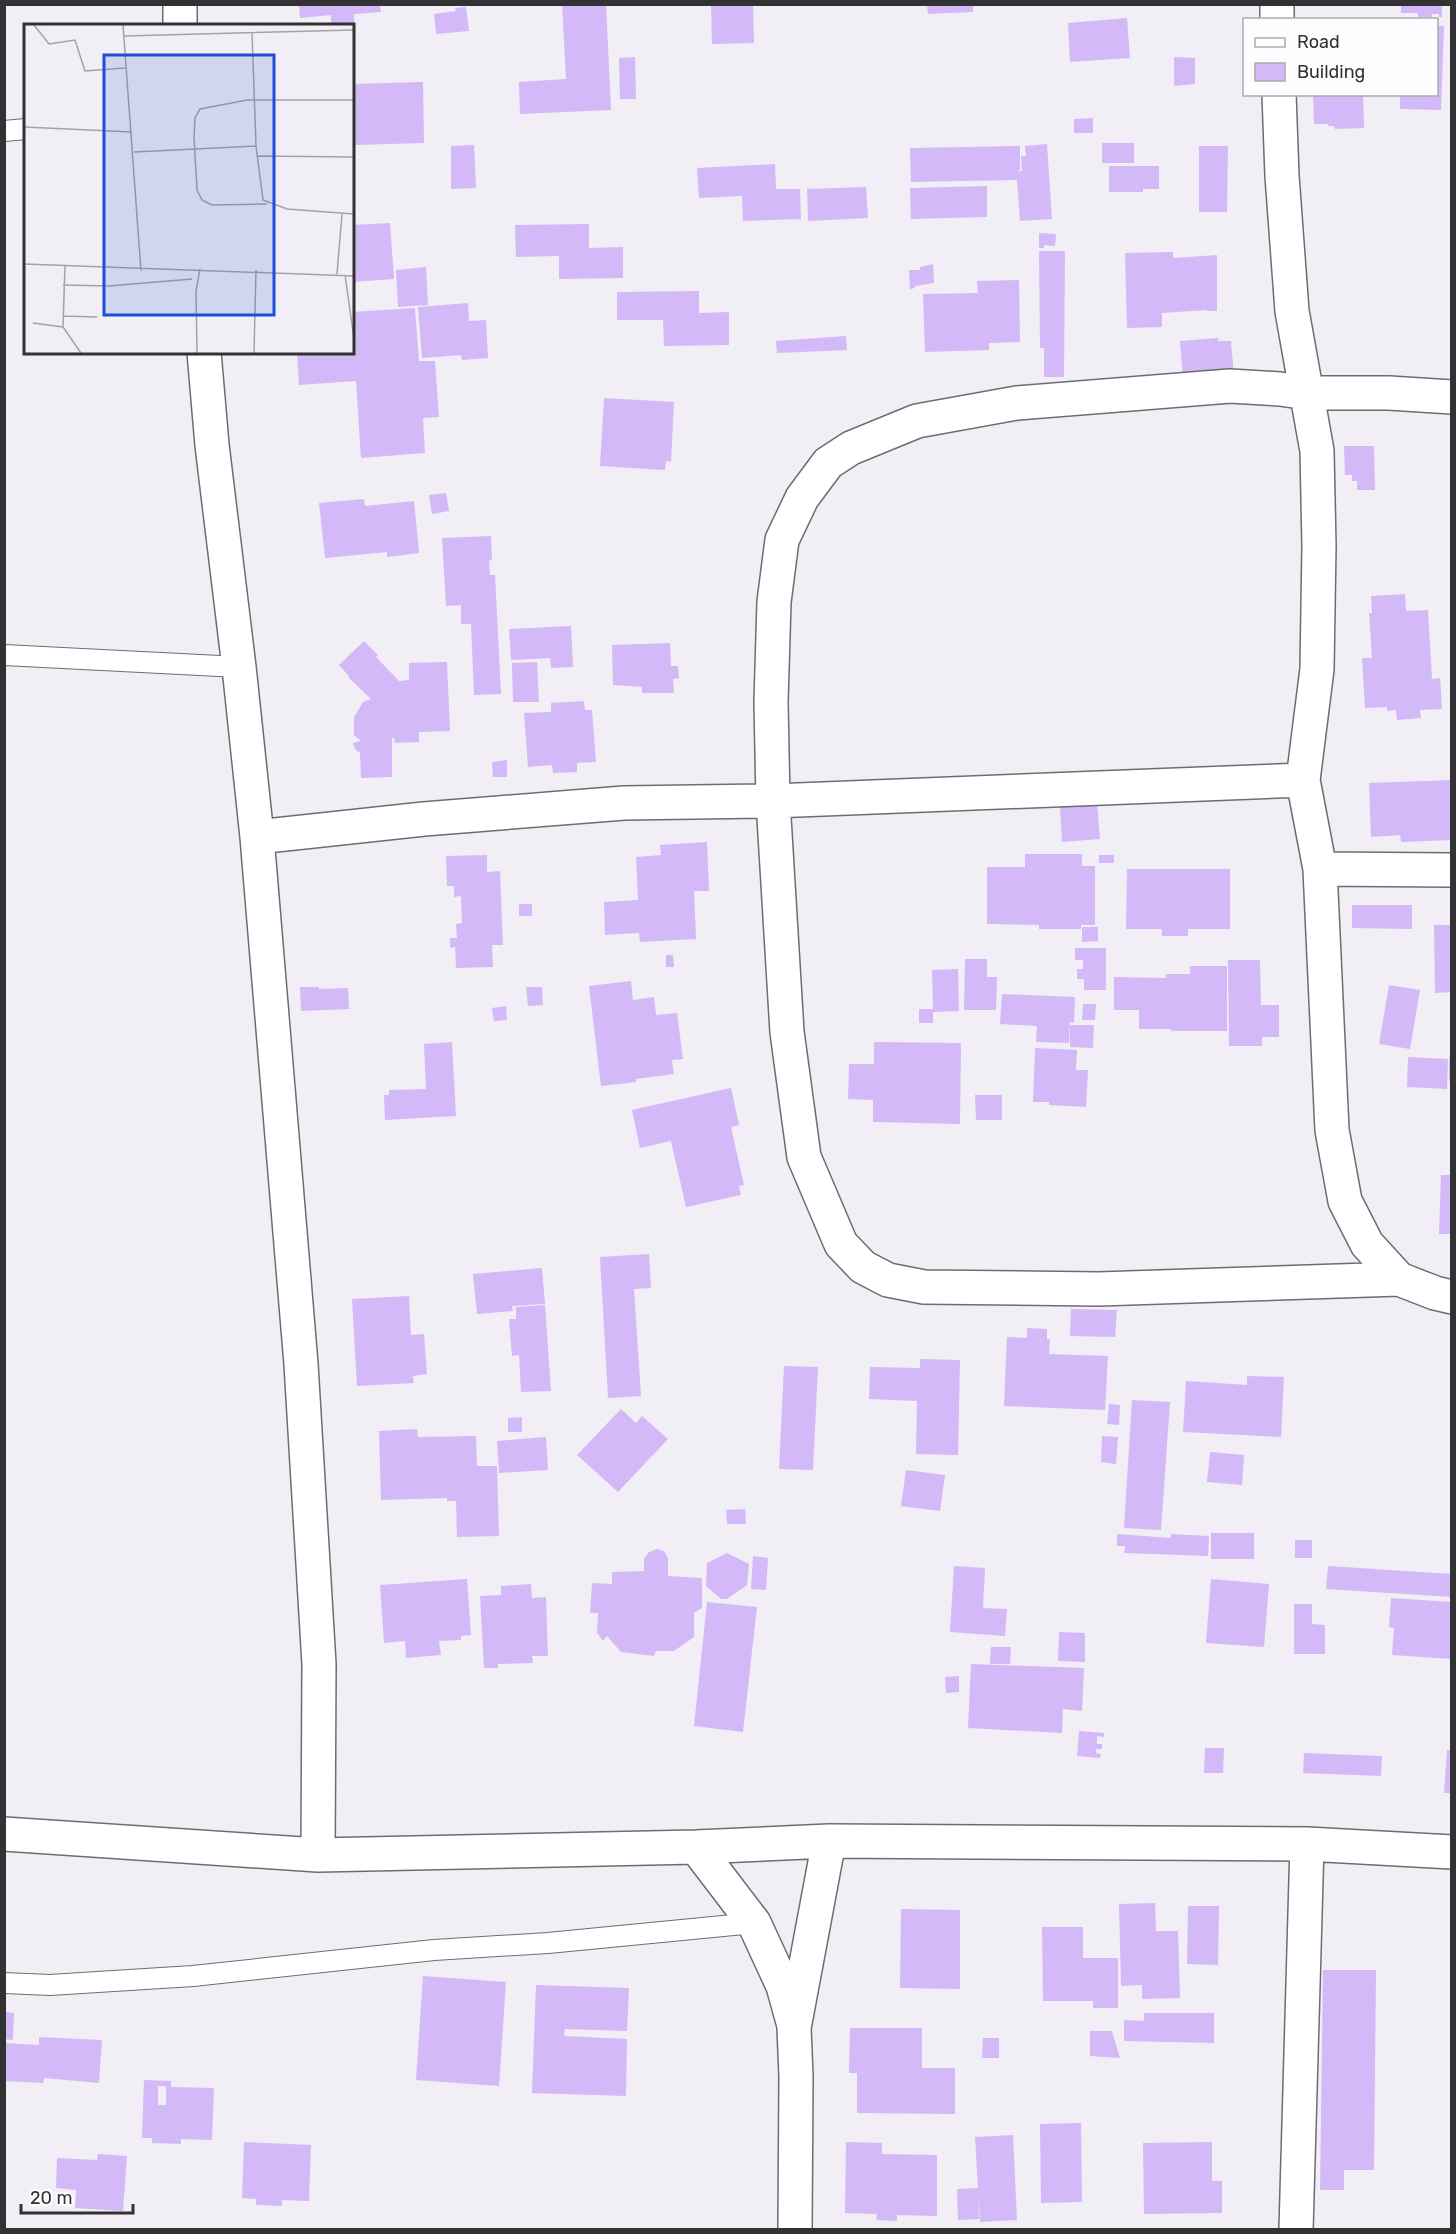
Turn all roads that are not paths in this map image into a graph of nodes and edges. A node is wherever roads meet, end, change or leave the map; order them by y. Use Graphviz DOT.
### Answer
graph roads {
  1 [pos="180,4"];
  2 [pos="180,24"];
  3 [pos="1280,96"];
  4 [pos="24,129"];
  5 [pos="4,131"];
  6 [pos="204,354"];
  7 [pos="1308,393"];
  8 [pos="1452,397"];
  9 [pos="4,655"];
  10 [pos="239,667"];
  11 [pos="1303,780"];
  12 [pos="773,801"];
  13 [pos="257,837"];
  14 [pos="1320,868"];
  15 [pos="1452,870"];
  16 [pos="1399,1279"];
  17 [pos="1452,1296"];
  18 [pos="4,1834"];
  19 [pos="829,1841"];
  20 [pos="1307,1845"];
  21 [pos="696,1847"];
  22 [pos="1452,1852"];
  23 [pos="318,1854"];
  24 [pos="754,1923"];
  25 [pos="4,1983"];
  26 [pos="794,2028"];
  27 [pos="795,2229"];
  28 [pos="1296,2229"];
  1 -- 2 [label="street"];
  3 -- 7 [label="street"];
  4 -- 5 [label="lane"];
  6 -- 10 [label="street"];
  7 -- 8 [label="street"];
  7 -- 11 [label="street"];
  7 -- 12 [label="street"];
  9 -- 10 [label="lane"];
  10 -- 13 [label="street"];
  11 -- 12 [label="street"];
  11 -- 14 [label="street"];
  12 -- 13 [label="street"];
  12 -- 16 [label="street"];
  13 -- 23 [label="street"];
  14 -- 15 [label="street"];
  14 -- 16 [label="street"];
  16 -- 17 [label="street"];
  18 -- 23 [label="street"];
  19 -- 20 [label="street"];
  19 -- 21 [label="street"];
  19 -- 26 [label="street"];
  20 -- 22 [label="street"];
  20 -- 28 [label="street"];
  21 -- 23 [label="street"];
  21 -- 24 [label="street"];
  24 -- 25 [label="lane"];
  24 -- 26 [label="street"];
  26 -- 27 [label="street"];
}
